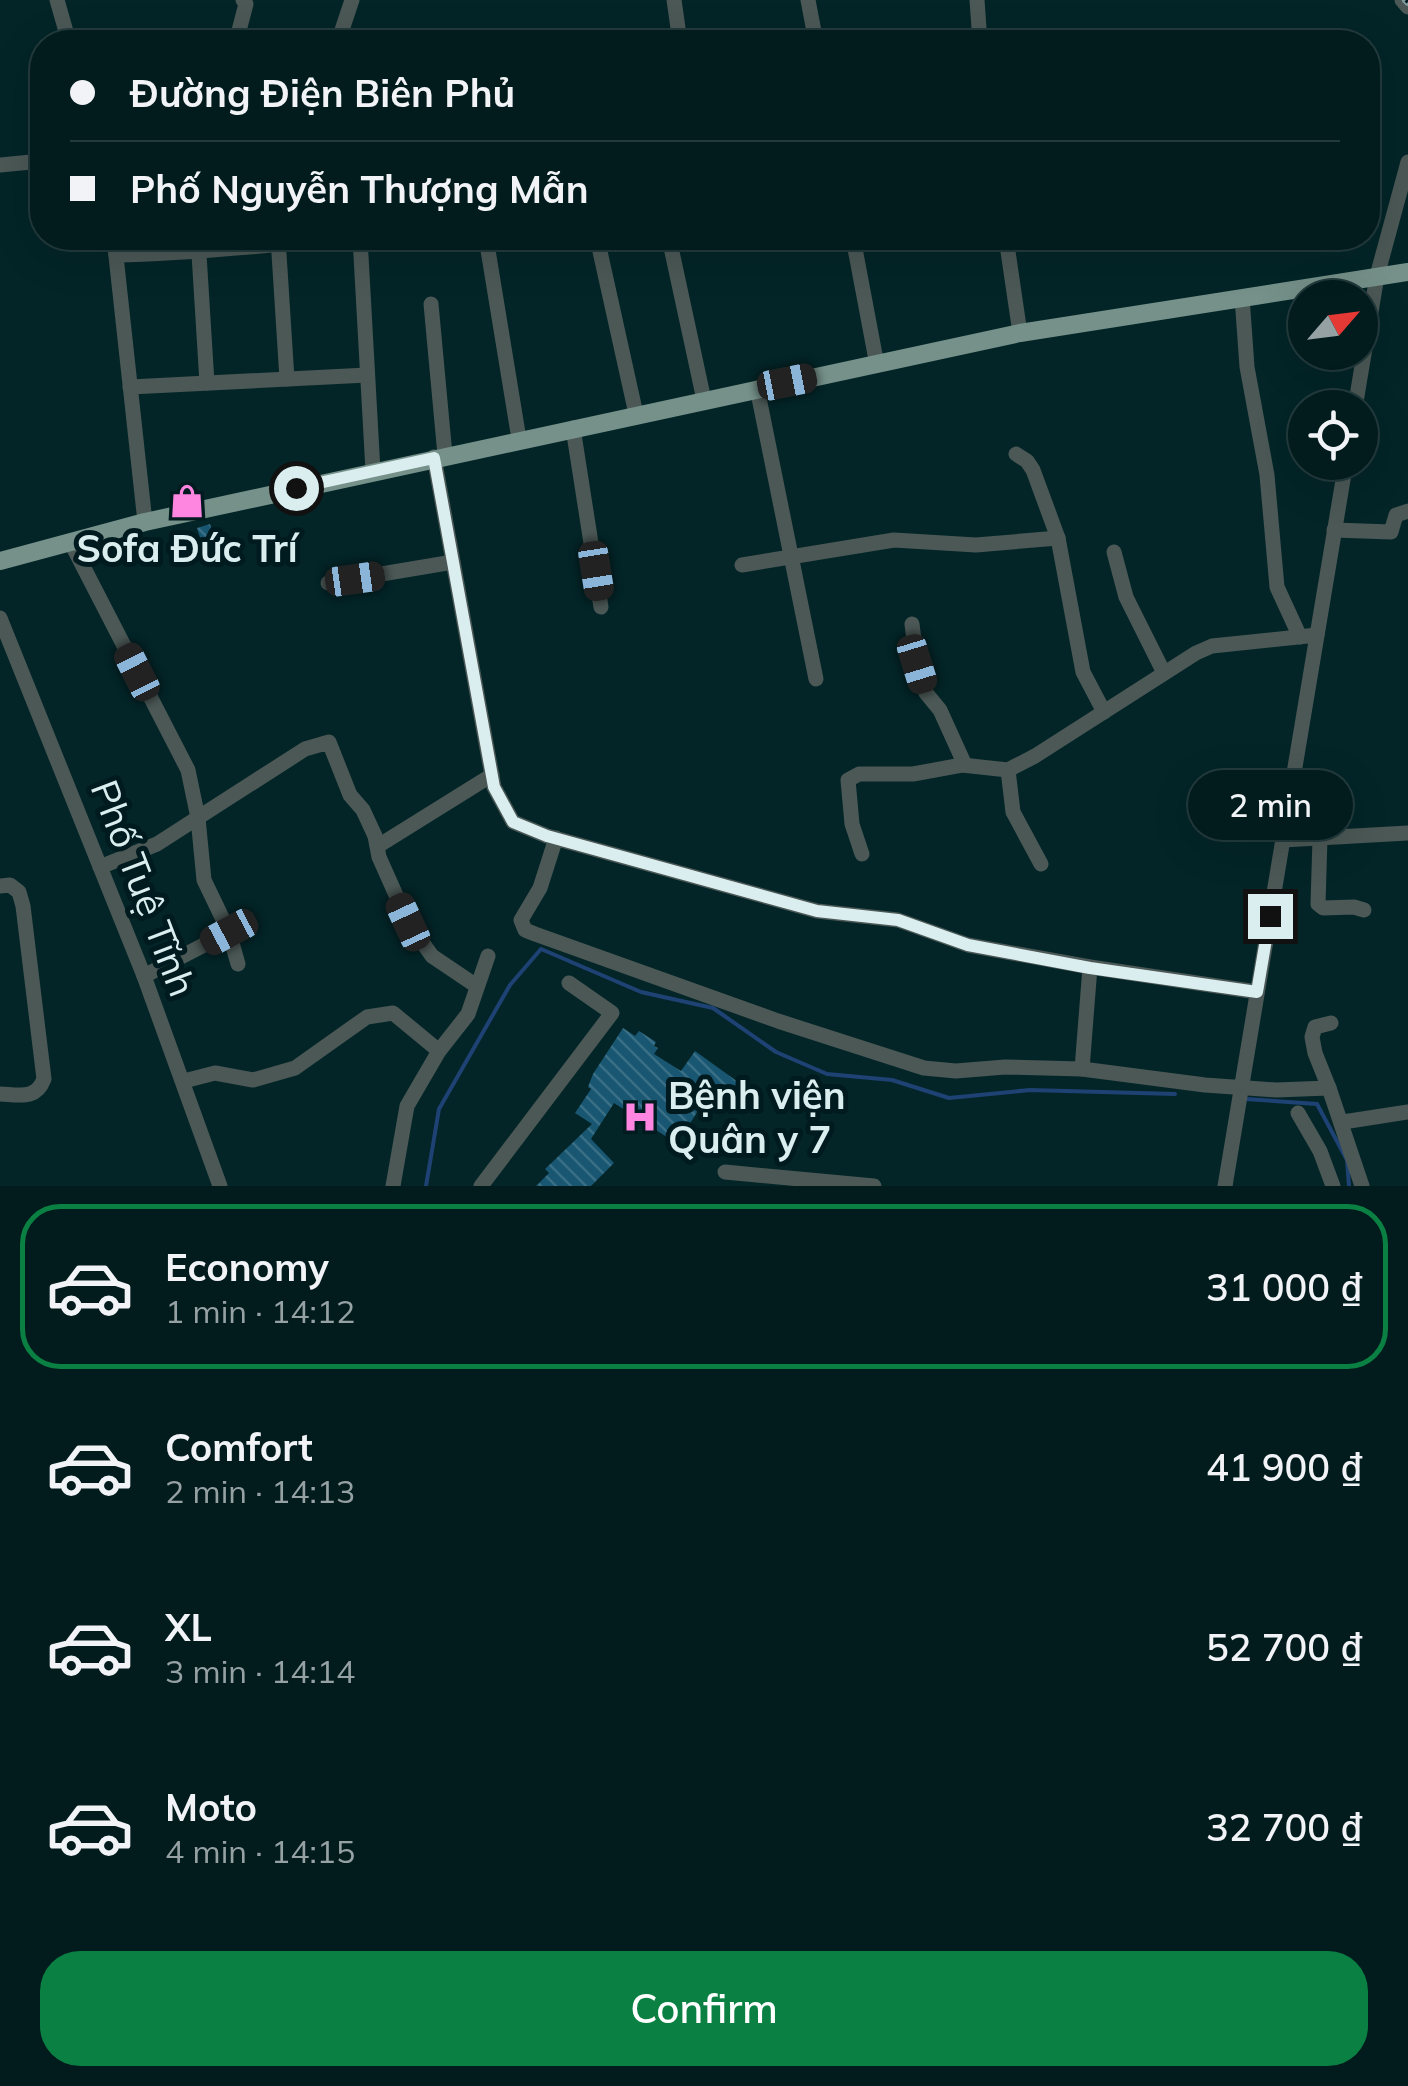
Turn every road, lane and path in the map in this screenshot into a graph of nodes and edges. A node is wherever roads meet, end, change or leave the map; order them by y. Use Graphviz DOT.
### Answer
graph roads {
  1 [pos="57,0"];
  2 [pos="243,0"];
  3 [pos="352,0"];
  4 [pos="674,0"];
  5 [pos="808,0"];
  6 [pos="977,0"];
  7 [pos="1402,0"];
  8 [pos="1408,7"];
  9 [pos="66,30"];
  10 [pos="239,30"];
  11 [pos="342,30"];
  12 [pos="678,30"];
  13 [pos="814,30"];
  14 [pos="979,30"];
  15 [pos="30,162"];
  16 [pos="1408,162"];
  17 [pos="0,165"];
  18 [pos="115,250"];
  19 [pos="162,250"];
  20 [pos="198,250"];
  21 [pos="278,250"];
  22 [pos="361,250"];
  23 [pos="488,250"];
  24 [pos="600,250"];
  25 [pos="672,250"];
  26 [pos="855,250"];
  27 [pos="1008,250"];
  28 [pos="116,255"];
  29 [pos="1408,272"];
  30 [pos="1377,276"];
  31 [pos="1242,297"];
  32 [pos="431,304"];
  33 [pos="1020,332"];
  34 [pos="877,364"];
  35 [pos="366,375"];
  36 [pos="287,379"];
  37 [pos="207,383"];
  38 [pos="130,387"];
  39 [pos="758,388"];
  40 [pos="1358,390"];
  41 [pos="704,400"];
  42 [pos="636,414"];
  43 [pos="574,428"];
  44 [pos="519,440"];
  45 [pos="1016,454"];
  46 [pos="440,456"];
  47 [pos="373,471"];
  48 [pos="1343,480"];
  49 [pos="1408,510"];
  50 [pos="144,522"];
  51 [pos="1334,530"];
  52 [pos="1058,538"];
  53 [pos="70,540"];
  54 [pos="1114,552"];
  55 [pos="790,557"];
  56 [pos="0,560"];
  57 [pos="453,562"];
  58 [pos="742,565"];
  59 [pos="328,583"];
  60 [pos="601,607"];
  61 [pos="0,618"];
  62 [pos="912,624"];
  63 [pos="1309,636"];
  64 [pos="1164,673"];
  65 [pos="816,679"];
  66 [pos="1104,712"];
  67 [pos="965,765"];
  68 [pos="1008,770"];
  69 [pos="492,775"];
  70 [pos="198,818"];
  71 [pos="1408,833"];
  72 [pos="556,838"];
  73 [pos="1320,838"];
  74 [pos="1282,840"];
  75 [pos="378,846"];
  76 [pos="862,854"];
  77 [pos="1041,864"];
  78 [pos="100,868"];
  79 [pos="0,886"];
  80 [pos="1364,910"];
  81 [pos="229,932"];
  82 [pos="488,956"];
  83 [pos="238,964"];
  84 [pos="1090,968"];
  85 [pos="144,976"];
  86 [pos="569,983"];
  87 [pos="475,985"];
  88 [pos="1257,992"];
  89 [pos="1331,1023"];
  90 [pos="439,1051"];
  91 [pos="1082,1069"];
  92 [pos="184,1081"];
  93 [pos="1242,1087"];
  94 [pos="1329,1088"];
  95 [pos="0,1094"];
  96 [pos="1408,1112"];
  97 [pos="1298,1114"];
  98 [pos="1343,1122"];
  99 [pos="725,1172"];
  100 [pos="214,1183"];
  101 [pos="392,1186"];
  102 [pos="481,1186"];
  103 [pos="874,1186"];
  104 [pos="1225,1186"];
  105 [pos="1333,1186"];
  106 [pos="1362,1186"];
  1 -- 9 [label="street"];
  2 -- 10 [label="street"];
  3 -- 11 [label="street"];
  4 -- 12 [label="street"];
  5 -- 13 [label="street"];
  6 -- 14 [label="street"];
  7 -- 8 [label="street"];
  15 -- 17 [label="street"];
  16 -- 30 [label="street"];
  18 -- 28 [label="street"];
  19 -- 28 [label="street"];
  20 -- 37 [label="street"];
  21 -- 36 [label="street"];
  22 -- 35 [label="street"];
  23 -- 44 [label="street"];
  24 -- 42 [label="street"];
  25 -- 41 [label="street"];
  26 -- 34 [label="street"];
  27 -- 33 [label="street"];
  28 -- 38 [label="street"];
  29 -- 30 [label="main road"];
  30 -- 31 [label="main road"];
  30 -- 40 [label="street"];
  31 -- 33 [label="main road"];
  31 -- 63 [label="street"];
  32 -- 46 [label="street"];
  33 -- 34 [label="main road"];
  34 -- 39 [label="main road"];
  35 -- 36 [label="street"];
  35 -- 47 [label="street"];
  36 -- 37 [label="street"];
  37 -- 38 [label="street"];
  38 -- 50 [label="street"];
  39 -- 41 [label="main road"];
  39 -- 55 [label="street"];
  41 -- 42 [label="main road"];
  42 -- 43 [label="main road"];
  43 -- 44 [label="main road"];
  43 -- 60 [label="street"];
  44 -- 46 [label="main road"];
  45 -- 52 [label="street"];
  46 -- 47 [label="main road"];
  46 -- 57 [label="street"];
  47 -- 50 [label="main road"];
  48 -- 51 [label="street"];
  49 -- 51 [label="street"];
  50 -- 53 [label="main road"];
  51 -- 63 [label="street"];
  52 -- 55 [label="street"];
  52 -- 66 [label="street"];
  53 -- 56 [label="main road"];
  53 -- 70 [label="street"];
  54 -- 64 [label="street"];
  55 -- 58 [label="street"];
  55 -- 65 [label="street"];
  57 -- 59 [label="street"];
  57 -- 69 [label="street"];
  61 -- 78 [label="street, Phố Tuệ Tĩnh"];
  62 -- 67 [label="street"];
  63 -- 64 [label="street"];
  63 -- 74 [label="street"];
  64 -- 66 [label="street"];
  66 -- 68 [label="street"];
  67 -- 68 [label="street"];
  67 -- 76 [label="street"];
  68 -- 77 [label="street"];
  69 -- 72 [label="street"];
  69 -- 75 [label="street"];
  70 -- 75 [label="street"];
  70 -- 78 [label="street"];
  70 -- 81 [label="street"];
  71 -- 73 [label="street"];
  72 -- 84 [label="street"];
  72 -- 91 [label="street"];
  73 -- 74 [label="street"];
  73 -- 80 [label="street"];
  74 -- 88 [label="street"];
  75 -- 87 [label="street"];
  78 -- 85 [label="street, Phố Tuệ Tĩnh"];
  79 -- 95 [label="street"];
  81 -- 83 [label="street"];
  81 -- 85 [label="street"];
  82 -- 87 [label="street"];
  84 -- 88 [label="street"];
  84 -- 91 [label="street"];
  85 -- 92 [label="street, Phố Tuệ Tĩnh"];
  86 -- 102 [label="street"];
  87 -- 90 [label="street"];
  88 -- 93 [label="street"];
  89 -- 94 [label="street"];
  90 -- 92 [label="street"];
  90 -- 101 [label="street"];
  91 -- 93 [label="street"];
  92 -- 100 [label="street, Phố Tuệ Tĩnh"];
  93 -- 94 [label="street"];
  93 -- 104 [label="street"];
  94 -- 98 [label="street"];
  96 -- 98 [label="street"];
  97 -- 105 [label="street"];
  98 -- 106 [label="street"];
  99 -- 103 [label="street"];
}
